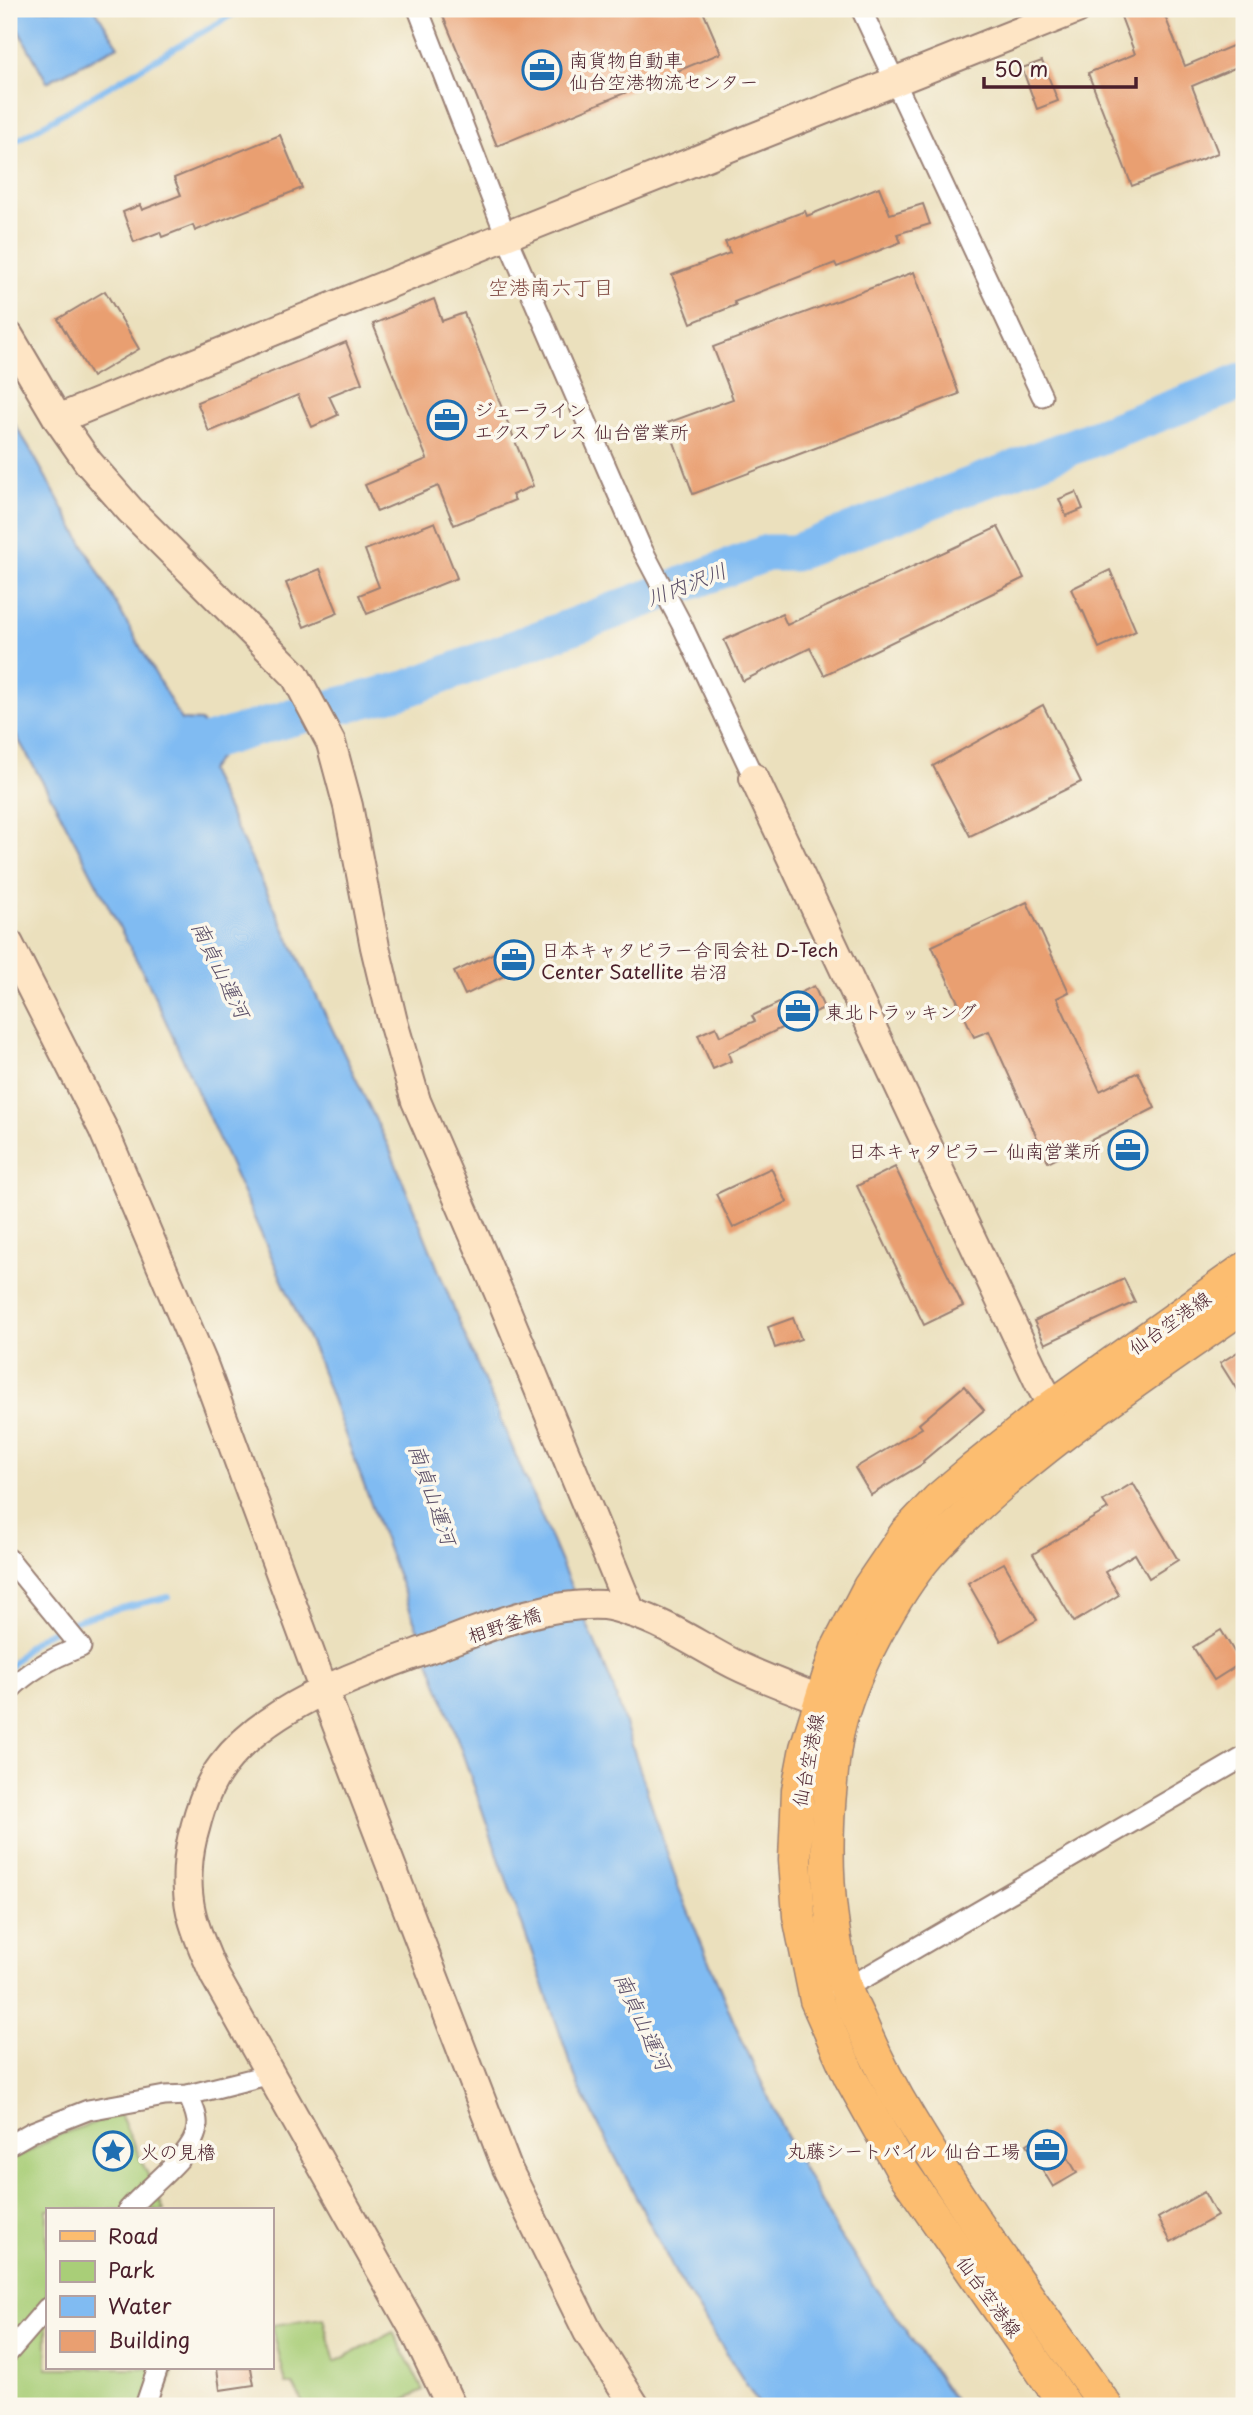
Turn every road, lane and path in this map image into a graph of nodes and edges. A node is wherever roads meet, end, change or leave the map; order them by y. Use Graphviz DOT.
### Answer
graph roads {
  1 [pos="418,9"];
  2 [pos="861,9"];
  3 [pos="1077,9"];
  4 [pos="895,82"];
  5 [pos="506,236"];
  6 [pos="9,336"];
  7 [pos="1042,396"];
  8 [pos="58,419"];
  9 [pos="754,778"];
  10 [pos="9,944"];
  11 [pos="1244,1269"];
  12 [pos="1244,1306"];
  13 [pos="1059,1419"];
  14 [pos="9,1559"];
  15 [pos="619,1609"];
  16 [pos="9,1691"];
  17 [pos="324,1691"];
  18 [pos="832,1704"];
  19 [pos="1244,1757"];
  20 [pos="845,1987"];
  21 [pos="816,2000"];
  22 [pos="271,2074"];
  23 [pos="188,2095"];
  24 [pos="9,2145"];
  25 [pos="144,2202"];
  26 [pos="46,2309"];
  27 [pos="9,2352"];
  28 [pos="157,2370"];
  29 [pos="145,2406"];
  30 [pos="452,2406"];
  31 [pos="635,2406"];
  32 [pos="1066,2406"];
  33 [pos="1106,2406"];
  1 -- 5 [label="street"];
  2 -- 4 [label="street"];
  3 -- 4 [label="street"];
  4 -- 5 [label="street"];
  4 -- 7 [label="street"];
  5 -- 8 [label="street"];
  5 -- 9 [label="street"];
  6 -- 8 [label="street"];
  8 -- 15 [label="street"];
  9 -- 13 [label="street"];
  10 -- 17 [label="street"];
  11 -- 13 [label="main road, 仙台空港線"];
  12 -- 13 [label="main road, 仙台空港線"];
  13 -- 18 [label="main road, 仙台空港線"];
  14 -- 16 [label="street"];
  15 -- 17 [label="street, 相野釜橋"];
  15 -- 18 [label="street"];
  17 -- 22 [label="street, 相野釜橋"];
  17 -- 31 [label="street"];
  18 -- 20 [label="main road, 仙台空港線"];
  18 -- 21 [label="main road, 仙台空港線"];
  19 -- 20 [label="street"];
  20 -- 21 [label="street"];
  20 -- 33 [label="main road, 仙台空港線"];
  21 -- 32 [label="main road, 仙台空港線"];
  22 -- 23 [label="street"];
  22 -- 30 [label="street, 相野釜橋"];
  23 -- 24 [label="street"];
  23 -- 25 [label="street"];
  26 -- 27 [label="street"];
  28 -- 29 [label="street"];
}
